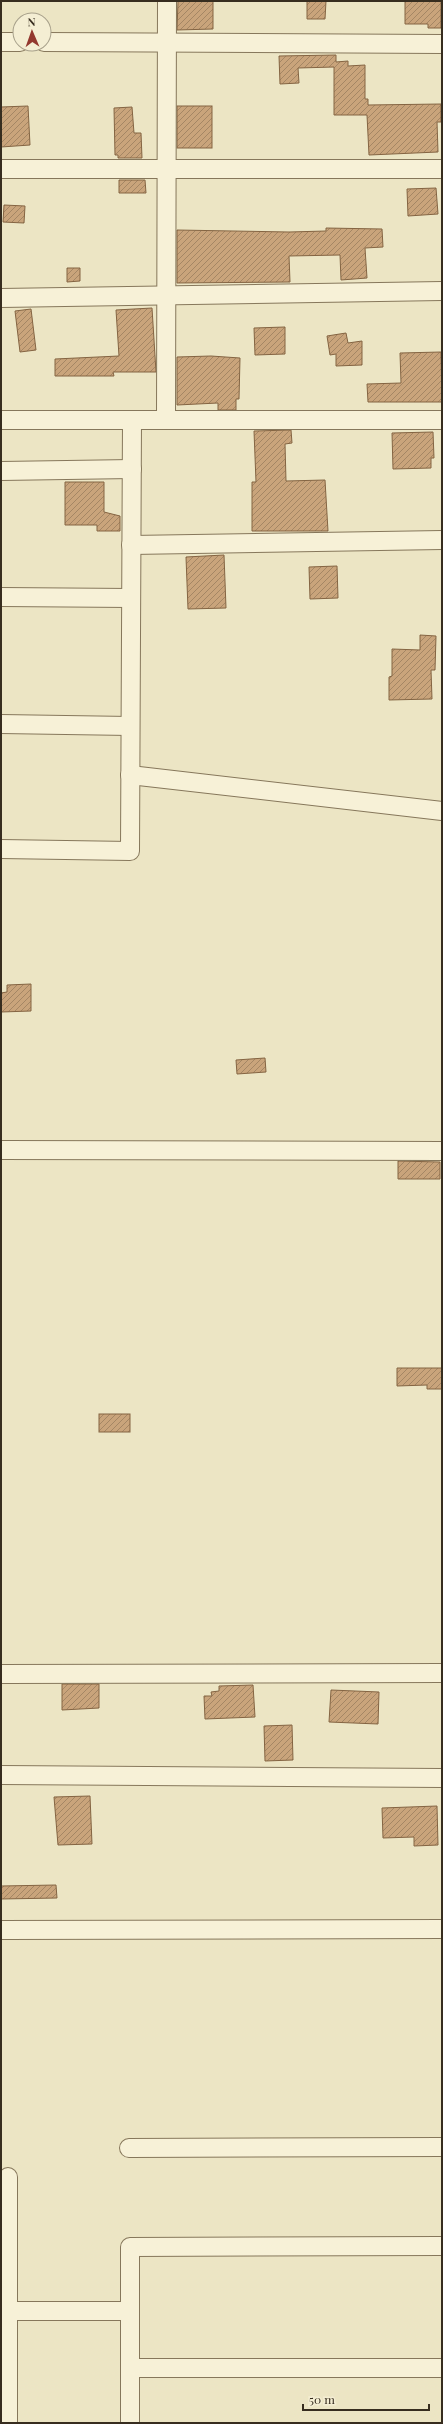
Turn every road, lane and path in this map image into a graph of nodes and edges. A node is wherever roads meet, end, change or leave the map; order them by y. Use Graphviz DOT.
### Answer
graph roads {
  1 [pos="167,1"];
  2 [pos="1,42"];
  3 [pos="12,42"];
  4 [pos="52,42"];
  5 [pos="167,42"];
  6 [pos="442,44"];
  7 [pos="167,169"];
  8 [pos="442,169"];
  9 [pos="1,170"];
  10 [pos="442,292"];
  11 [pos="166,295"];
  12 [pos="1,298"];
  13 [pos="1,420"];
  14 [pos="132,420"];
  15 [pos="166,420"];
  16 [pos="442,420"];
  17 [pos="132,469"];
  18 [pos="1,470"];
  19 [pos="442,540"];
  20 [pos="132,545"];
  21 [pos="1,597"];
  22 [pos="131,598"];
  23 [pos="1,724"];
  24 [pos="130,726"];
  25 [pos="130,775"];
  26 [pos="442,812"];
  27 [pos="1,849"];
  28 [pos="1,1150"];
  29 [pos="442,1151"];
  30 [pos="442,1673"];
  31 [pos="1,1674"];
  32 [pos="1,1775"];
  33 [pos="442,1778"];
  34 [pos="442,1929"];
  35 [pos="1,1930"];
  36 [pos="442,2147"];
  37 [pos="129,2148"];
  38 [pos="8,2177"];
  39 [pos="442,2246"];
  40 [pos="4,2311"];
  41 [pos="130,2311"];
  42 [pos="130,2368"];
  43 [pos="442,2368"];
  44 [pos="8,2423"];
  45 [pos="130,2423"];
  1 -- 5 [label="street"];
  2 -- 3 [label="street"];
  4 -- 5 [label="street"];
  5 -- 6 [label="street"];
  5 -- 7 [label="street"];
  7 -- 8 [label="street"];
  7 -- 9 [label="street"];
  7 -- 11 [label="street"];
  10 -- 11 [label="street"];
  11 -- 12 [label="street"];
  11 -- 15 [label="street"];
  13 -- 14 [label="street"];
  14 -- 15 [label="street"];
  14 -- 17 [label="street"];
  15 -- 16 [label="street"];
  17 -- 18 [label="street"];
  17 -- 20 [label="street"];
  19 -- 20 [label="street"];
  20 -- 22 [label="street"];
  21 -- 22 [label="street"];
  22 -- 24 [label="street"];
  23 -- 24 [label="street"];
  24 -- 25 [label="street"];
  25 -- 26 [label="street"];
  25 -- 27 [label="street"];
  28 -- 29 [label="street"];
  30 -- 31 [label="street"];
  32 -- 33 [label="street"];
  34 -- 35 [label="street"];
  36 -- 37 [label="street"];
  38 -- 40 [label="street"];
  39 -- 41 [label="street"];
  40 -- 41 [label="street"];
  40 -- 44 [label="street"];
  41 -- 42 [label="street"];
  42 -- 43 [label="street"];
  42 -- 45 [label="street"];
}
